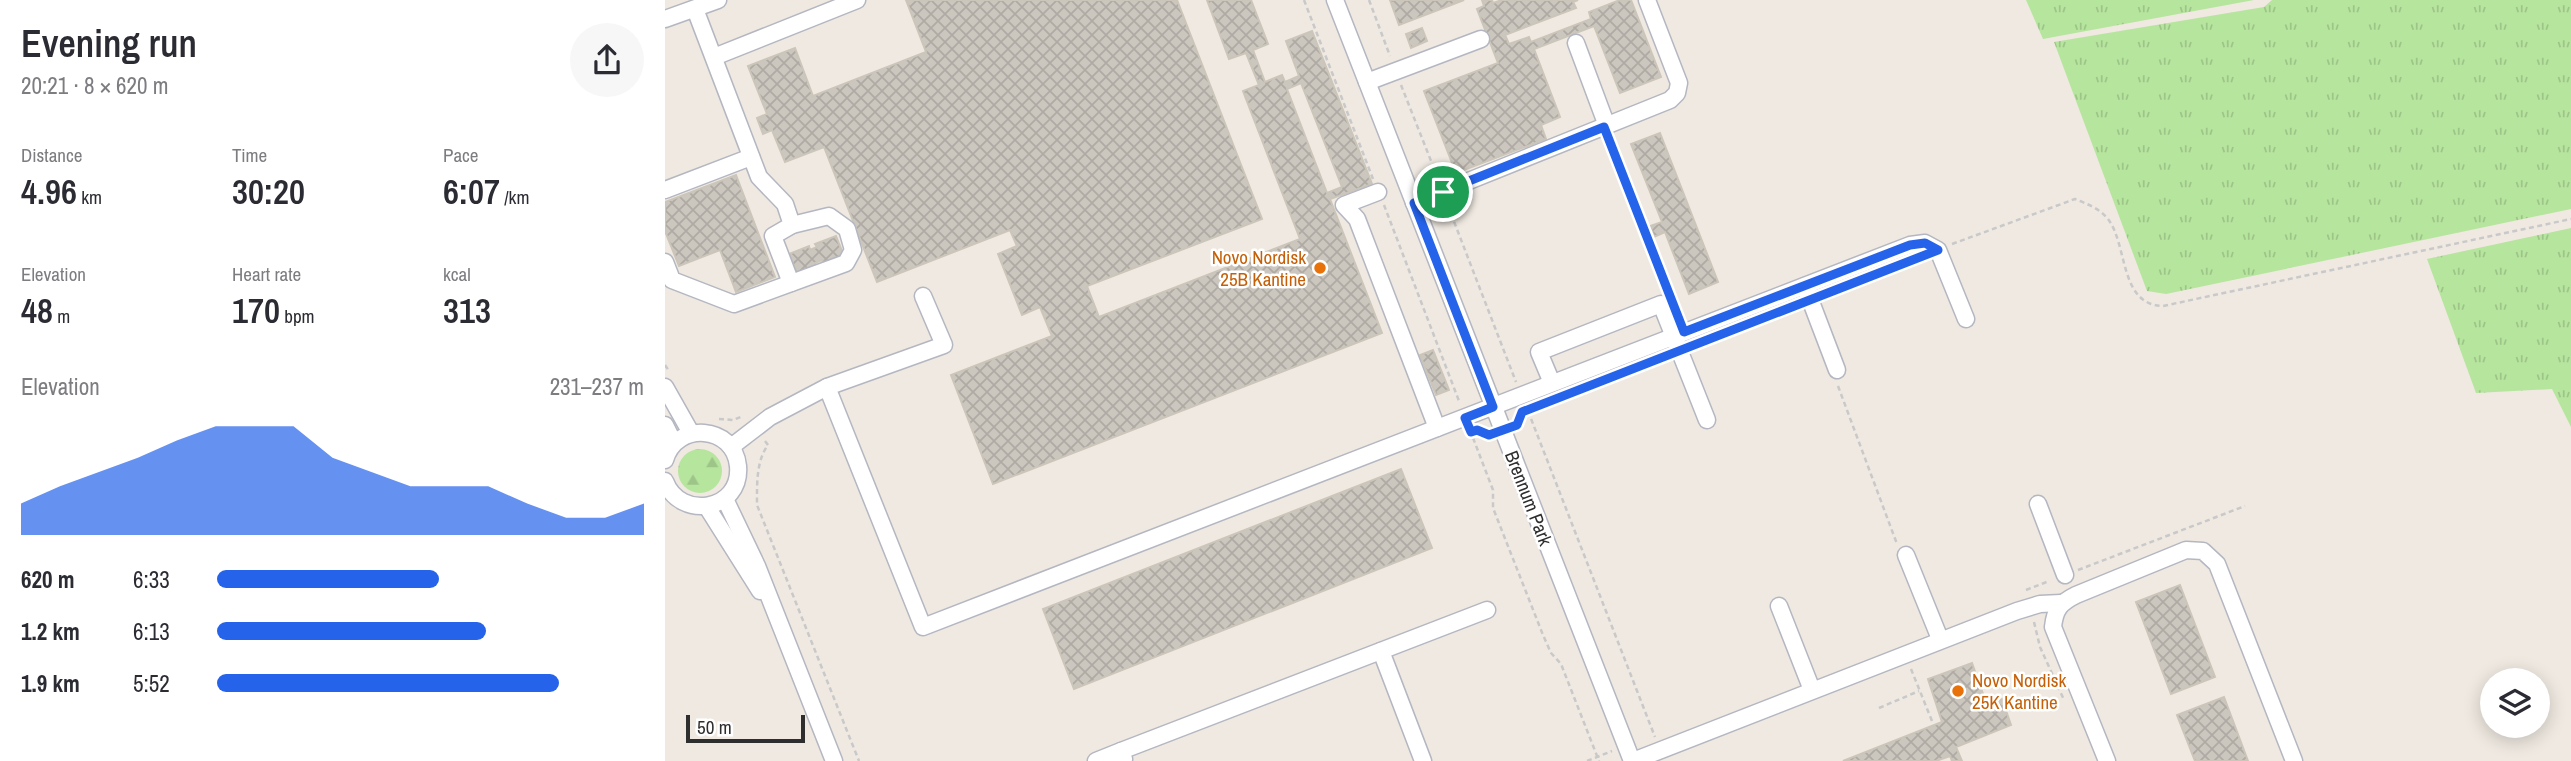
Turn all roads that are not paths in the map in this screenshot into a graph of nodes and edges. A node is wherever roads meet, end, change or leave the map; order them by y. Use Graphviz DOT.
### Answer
graph roads {
  1 [pos="718,0"];
  2 [pos="857,0"];
  3 [pos="1335,0"];
  4 [pos="1647,0"];
  5 [pos="695,9"];
  6 [pos="665,19"];
  7 [pos="1482,39"];
  8 [pos="1576,43"];
  9 [pos="713,57"];
  10 [pos="1367,82"];
  11 [pos="1605,126"];
  12 [pos="751,157"];
  13 [pos="665,190"];
  14 [pos="1378,192"];
  15 [pos="1414,203"];
  16 [pos="792,225"];
  17 [pos="665,262"];
  18 [pos="791,283"];
  19 [pos="1805,286"];
  20 [pos="923,296"];
  21 [pos="1966,319"];
  22 [pos="1674,337"];
  23 [pos="1837,377"];
  24 [pos="668,380"];
  25 [pos="1552,383"];
  26 [pos="827,387"];
  27 [pos="1493,407"];
  28 [pos="1707,420"];
  29 [pos="665,425"];
  30 [pos="1437,428"];
  31 [pos="691,433"];
  32 [pos="674,443"];
  33 [pos="731,447"];
  34 [pos="665,460"];
  35 [pos="667,491"];
  36 [pos="725,499"];
  37 [pos="2038,504"];
  38 [pos="707,507"];
  39 [pos="1902,550"];
  40 [pos="2065,575"];
  41 [pos="2061,603"];
  42 [pos="1779,606"];
  43 [pos="772,609"];
  44 [pos="1487,610"];
  45 [pos="1940,639"];
  46 [pos="1381,651"];
  47 [pos="1812,690"];
  48 [pos="1123,756"];
  49 [pos="834,761"];
  50 [pos="1096,761"];
  51 [pos="1423,761"];
  52 [pos="1632,761"];
  53 [pos="2107,761"];
  54 [pos="2294,761"];
  1 -- 5 [label="street"];
  2 -- 9 [label="street"];
  3 -- 10 [label="street, Brennum Park"];
  4 -- 11 [label="street"];
  5 -- 6 [label="street"];
  5 -- 9 [label="street"];
  7 -- 10 [label="street"];
  8 -- 11 [label="street"];
  9 -- 12 [label="street"];
  10 -- 15 [label="street, Brennum Park"];
  11 -- 15 [label="street"];
  12 -- 13 [label="street"];
  12 -- 16 [label="street"];
  14 -- 30 [label="street"];
  15 -- 27 [label="street, Brennum Park"];
  16 -- 18 [label="street"];
  16 -- 18 [label="street"];
  17 -- 18 [label="street"];
  19 -- 21 [label="street"];
  19 -- 22 [label="street"];
  19 -- 23 [label="street"];
  20 -- 26 [label="street"];
  22 -- 25 [label="street"];
  22 -- 25 [label="street"];
  22 -- 28 [label="street"];
  24 -- 31 [label="street"];
  25 -- 27 [label="street"];
  26 -- 30 [label="street"];
  26 -- 33 [label="street"];
  27 -- 30 [label="street"];
  27 -- 52 [label="street, Brennum Park"];
  29 -- 32 [label="street"];
  31 -- 32 [label="street"];
  31 -- 33 [label="street"];
  32 -- 34 [label="street"];
  33 -- 36 [label="street"];
  35 -- 38 [label="street"];
  36 -- 38 [label="street"];
  36 -- 43 [label="street"];
  37 -- 40 [label="street"];
  38 -- 43 [label="street"];
  39 -- 45 [label="street"];
  41 -- 45 [label="street"];
  41 -- 53 [label="street"];
  41 -- 54 [label="street"];
  42 -- 47 [label="street"];
  43 -- 49 [label="street"];
  44 -- 46 [label="street"];
  45 -- 47 [label="street"];
  46 -- 48 [label="street"];
  46 -- 51 [label="street"];
  47 -- 52 [label="street"];
  48 -- 50 [label="street"];
}
